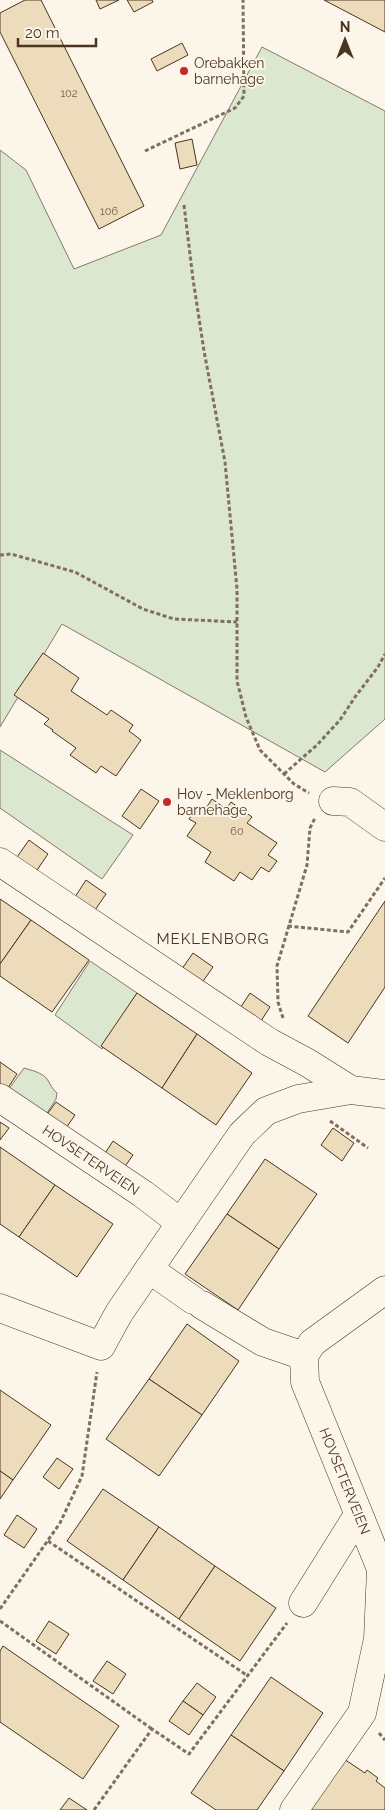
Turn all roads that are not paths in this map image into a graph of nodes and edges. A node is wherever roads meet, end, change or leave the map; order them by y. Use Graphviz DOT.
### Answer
graph roads {
  1 [pos="333,801"];
  2 [pos="385,827"];
  3 [pos="0,862"];
  4 [pos="351,1090"];
  5 [pos="385,1094"];
  6 [pos="0,1098"];
  7 [pos="181,1223"];
  8 [pos="150,1269"];
  9 [pos="385,1290"];
  10 [pos="0,1308"];
  11 [pos="304,1356"];
  12 [pos="358,1515"];
  13 [pos="303,1603"];
  14 [pos="294,1810"];
  1 -- 2 [label="street"];
  3 -- 4 [label="street"];
  4 -- 5 [label="street"];
  4 -- 7 [label="street"];
  6 -- 7 [label="street, HOVSETERVEIEN"];
  7 -- 8 [label="street"];
  8 -- 10 [label="street"];
  8 -- 11 [label="street"];
  9 -- 11 [label="street"];
  11 -- 12 [label="street, HOVSETERVEIEN"];
  12 -- 13 [label="street"];
  12 -- 14 [label="street, HOVSETERVEIEN"];
}
